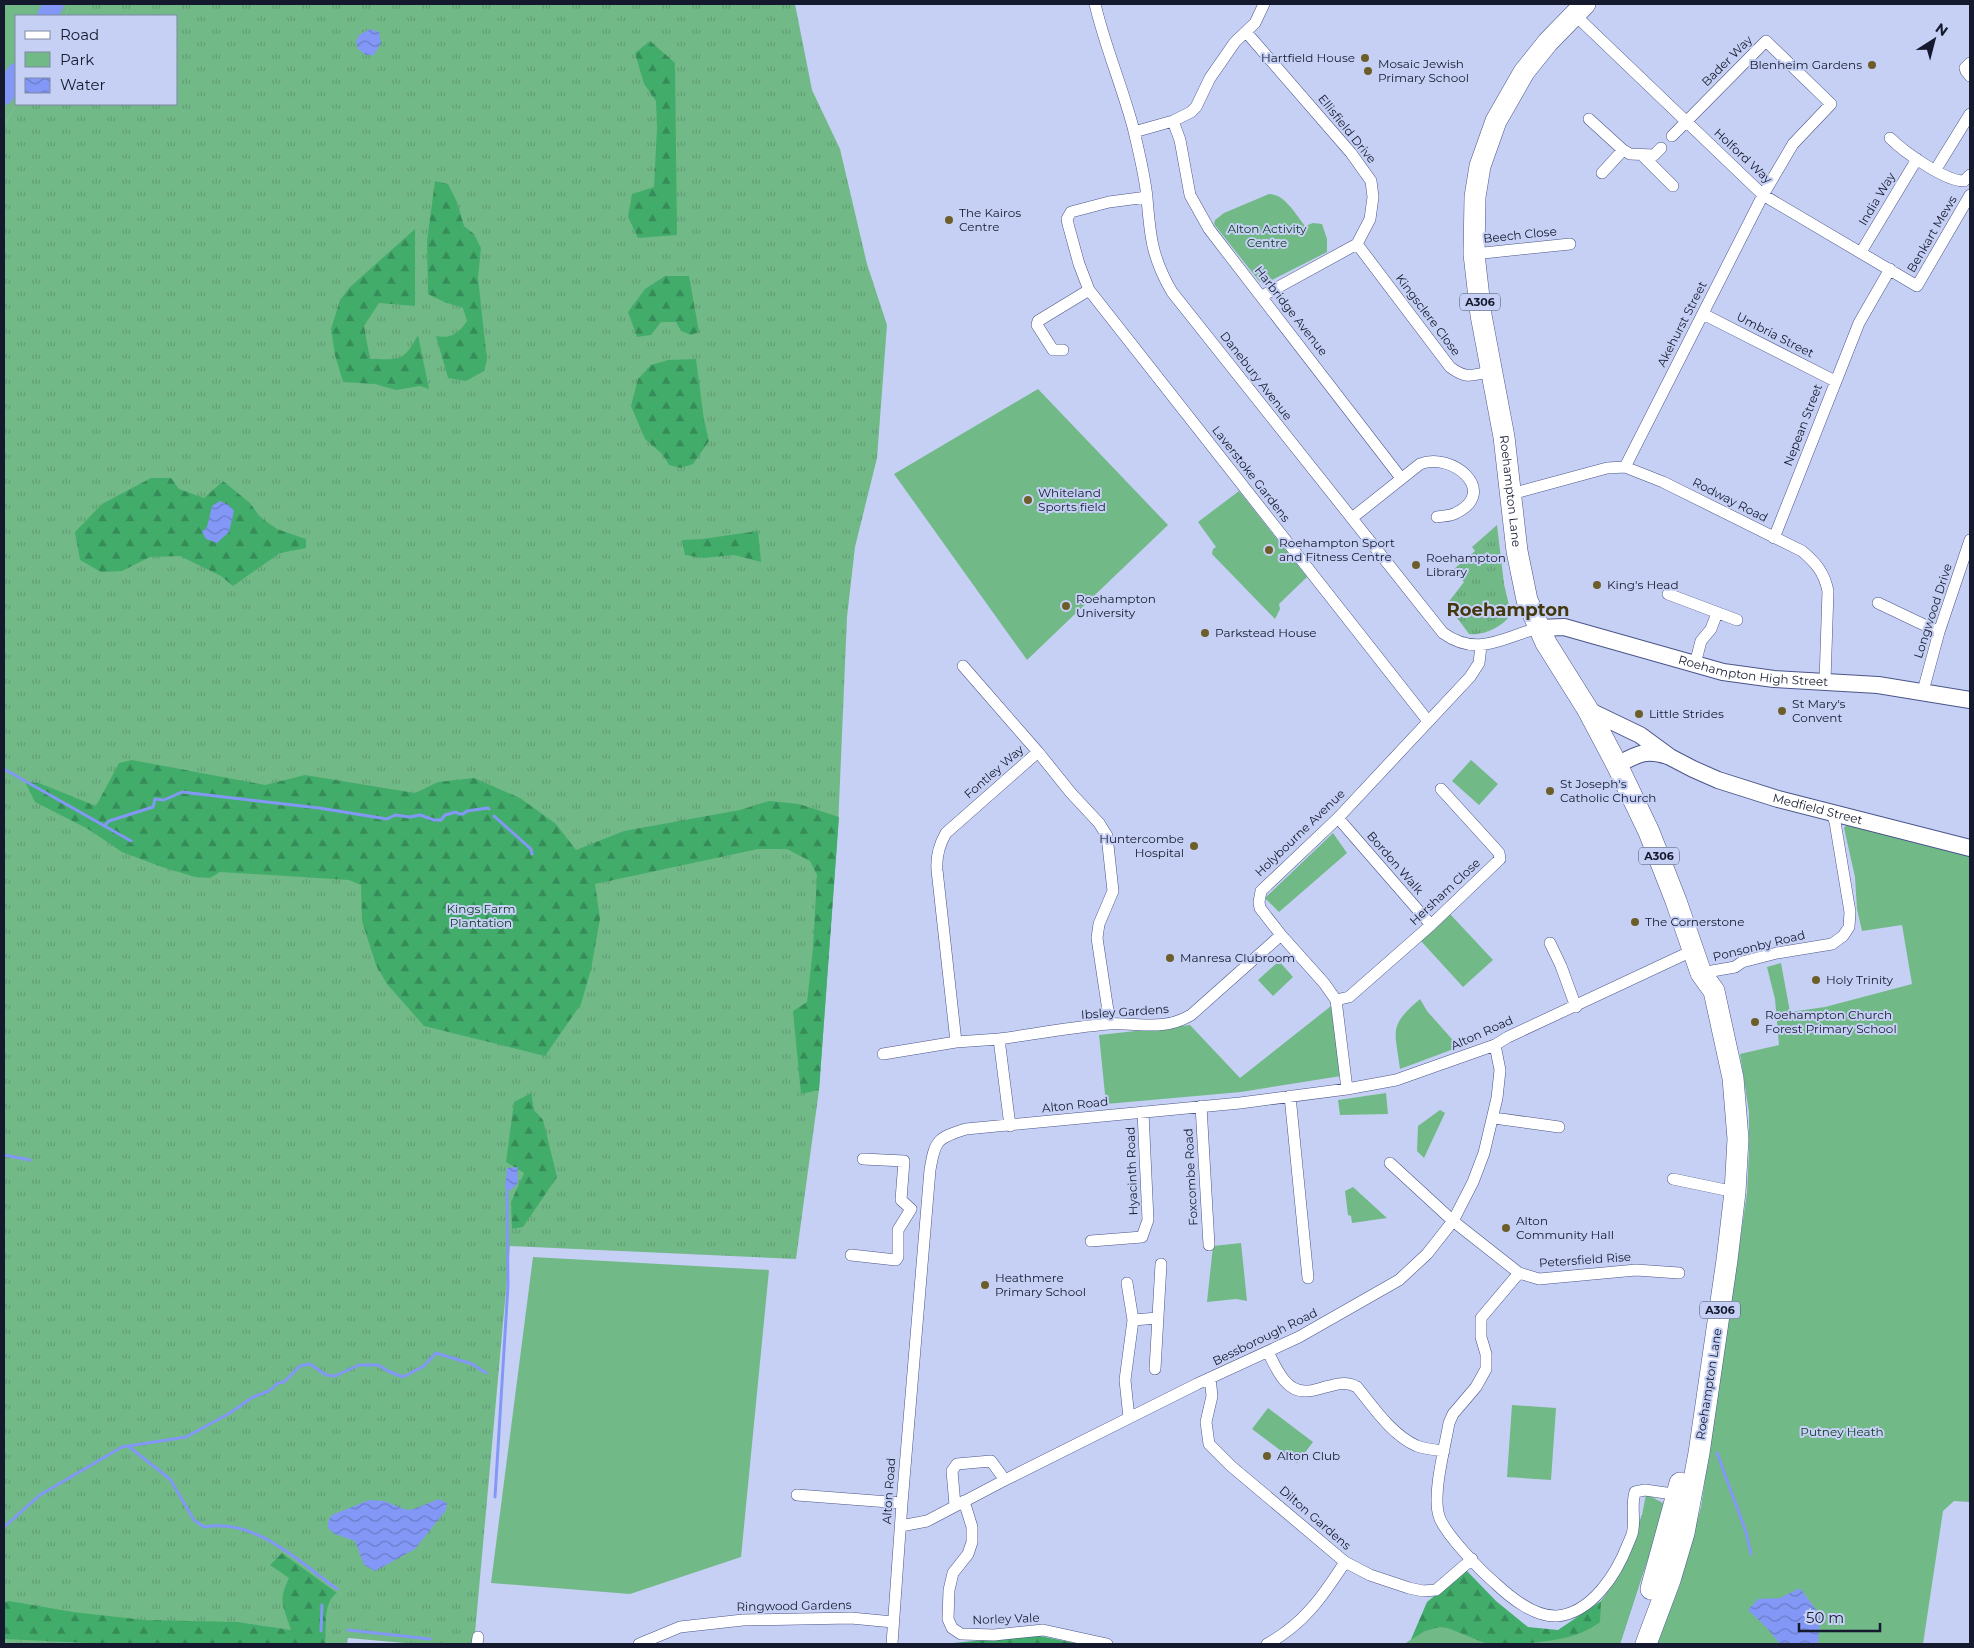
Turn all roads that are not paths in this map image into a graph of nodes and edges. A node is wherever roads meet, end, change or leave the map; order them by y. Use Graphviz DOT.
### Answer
graph roads {
  1 [pos="1095,4"];
  2 [pos="1264,4"];
  3 [pos="1580,9"];
  4 [pos="1246,32"];
  5 [pos="1970,62"];
  6 [pos="1970,76"];
  7 [pos="1831,104"];
  8 [pos="1970,114"];
  9 [pos="1589,119"];
  10 [pos="1173,121"];
  11 [pos="1686,122"];
  12 [pos="1134,132"];
  13 [pos="1672,136"];
  14 [pos="1890,138"];
  15 [pos="1661,148"];
  16 [pos="1623,150"];
  17 [pos="1642,155"];
  18 [pos="1917,160"];
  19 [pos="1936,169"];
  20 [pos="1602,173"];
  21 [pos="1968,182"];
  22 [pos="1673,186"];
  23 [pos="1763,195"];
  24 [pos="1970,195"];
  25 [pos="1147,197"];
  26 [pos="1356,244"];
  27 [pos="1570,244"];
  28 [pos="1861,252"];
  29 [pos="1474,254"];
  30 [pos="1890,269"];
  31 [pos="1917,286"];
  32 [pos="1089,290"];
  33 [pos="1262,296"];
  34 [pos="1703,314"];
  35 [pos="1063,350"];
  36 [pos="1492,371"];
  37 [pos="1835,381"];
  38 [pos="1625,467"];
  39 [pos="1401,478"];
  40 [pos="1511,494"];
  41 [pos="1437,517"];
  42 [pos="1352,518"];
  43 [pos="1774,538"];
  44 [pos="1970,540"];
  45 [pos="1968,557"];
  46 [pos="1668,594"];
  47 [pos="1878,603"];
  48 [pos="1717,613"];
  49 [pos="1737,620"];
  50 [pos="1539,628"];
  51 [pos="1938,632"];
  52 [pos="1481,646"];
  53 [pos="1695,664"];
  54 [pos="963,666"];
  55 [pos="1825,681"];
  56 [pos="1923,691"];
  57 [pos="1970,700"];
  58 [pos="1588,710"];
  59 [pos="1428,721"];
  60 [pos="1038,752"];
  61 [pos="1670,757"];
  62 [pos="1617,765"];
  63 [pos="1441,789"];
  64 [pos="1832,812"];
  65 [pos="1338,818"];
  66 [pos="1970,848"];
  67 [pos="1431,925"];
  68 [pos="1281,935"];
  69 [pos="1550,943"];
  70 [pos="1694,950"];
  71 [pos="1701,974"];
  72 [pos="1336,1000"];
  73 [pos="1576,1007"];
  74 [pos="1110,1024"];
  75 [pos="999,1038"];
  76 [pos="956,1042"];
  77 [pos="1495,1045"];
  78 [pos="883,1054"];
  79 [pos="1347,1089"];
  80 [pos="1290,1096"];
  81 [pos="1201,1106"];
  82 [pos="1143,1112"];
  83 [pos="1494,1118"];
  84 [pos="1010,1126"];
  85 [pos="1559,1127"];
  86 [pos="864,1159"];
  87 [pos="1390,1163"];
  88 [pos="1673,1179"];
  89 [pos="1729,1191"];
  90 [pos="911,1210"];
  91 [pos="927,1211"];
  92 [pos="1453,1221"];
  93 [pos="1091,1241"];
  94 [pos="1209,1245"];
  95 [pos="851,1255"];
  96 [pos="1161,1264"];
  97 [pos="1679,1273"];
  98 [pos="1519,1274"];
  99 [pos="1308,1278"];
  100 [pos="1127,1283"];
  101 [pos="1158,1318"];
  102 [pos="1133,1320"];
  103 [pos="1268,1352"];
  104 [pos="1154,1369"];
  105 [pos="1210,1378"];
  106 [pos="1129,1418"];
  107 [pos="1444,1451"];
  108 [pos="1004,1480"];
  109 [pos="797,1495"];
  110 [pos="1685,1496"];
  111 [pos="902,1503"];
  112 [pos="960,1503"];
  113 [pos="901,1526"];
  114 [pos="1472,1559"];
  115 [pos="1345,1562"];
  116 [pos="893,1622"];
  117 [pos="639,1644"];
  118 [pos="892,1644"];
  119 [pos="1107,1644"];
  120 [pos="1268,1644"];
  121 [pos="1632,1644"];
  122 [pos="1646,1644"];
  1 -- 12 [label="street, Danebury Avenue"];
  2 -- 4 [label="street"];
  3 -- 11 [label="street, Holford Way"];
  3 -- 29 [label="highway, Roehampton Lane / A306"];
  4 -- 10 [label="street"];
  4 -- 26 [label="street, Ellisfield Drive"];
  5 -- 6 [label="street"];
  7 -- 11 [label="street, Bader Way"];
  7 -- 23 [label="street, Akehurst Street"];
  8 -- 19 [label="street"];
  9 -- 16 [label="street"];
  10 -- 12 [label="street"];
  10 -- 33 [label="street, Harbridge Avenue"];
  11 -- 13 [label="street"];
  11 -- 23 [label="street, Holford Way"];
  12 -- 25 [label="street, Danebury Avenue"];
  14 -- 18 [label="street"];
  15 -- 17 [label="street"];
  16 -- 17 [label="street"];
  16 -- 20 [label="street"];
  17 -- 22 [label="street"];
  18 -- 19 [label="street"];
  18 -- 28 [label="street, India Way"];
  19 -- 21 [label="street"];
  23 -- 28 [label="street, Holford Way"];
  23 -- 34 [label="street, Akehurst Street"];
  24 -- 31 [label="street, Benkart Mews"];
  25 -- 32 [label="street, Laverstoke Gardens"];
  25 -- 42 [label="street, Danebury Avenue"];
  26 -- 33 [label="street"];
  26 -- 36 [label="street, Kingsclere Close"];
  27 -- 29 [label="street, Beech Close"];
  28 -- 30 [label="street, Holford Way"];
  29 -- 36 [label="highway, Roehampton Lane / A306"];
  30 -- 31 [label="street, Holford Way"];
  30 -- 37 [label="street, Nepean Street"];
  32 -- 35 [label="street"];
  32 -- 59 [label="street, Laverstoke Gardens"];
  33 -- 39 [label="street, Harbridge Avenue"];
  34 -- 37 [label="street, Umbria Street"];
  34 -- 38 [label="street, Akehurst Street"];
  36 -- 40 [label="highway, Roehampton Lane / A306"];
  37 -- 43 [label="street, Nepean Street"];
  38 -- 40 [label="street, Rodway Road"];
  38 -- 43 [label="street, Rodway Road"];
  39 -- 41 [label="street"];
  39 -- 42 [label="street"];
  40 -- 50 [label="highway, Roehampton Lane / A306"];
  42 -- 52 [label="street, Danebury Avenue"];
  43 -- 55 [label="street, Rodway Road"];
  44 -- 45 [label="street, Longwood Drive"];
  45 -- 51 [label="street, Longwood Drive"];
  46 -- 48 [label="street"];
  47 -- 51 [label="street"];
  48 -- 49 [label="street"];
  48 -- 53 [label="street"];
  50 -- 52 [label="street, Danebury Avenue"];
  50 -- 53 [label="street, Roehampton High Street"];
  50 -- 58 [label="highway, Roehampton Lane / A306"];
  51 -- 56 [label="street, Longwood Drive"];
  52 -- 59 [label="street, Holybourne Avenue"];
  53 -- 55 [label="street, Roehampton High Street"];
  54 -- 60 [label="street"];
  55 -- 56 [label="street, Roehampton High Street"];
  56 -- 57 [label="street, Roehampton High Street"];
  58 -- 61 [label="street, Medfield Street"];
  58 -- 62 [label="highway, Roehampton Lane / A306"];
  59 -- 65 [label="street, Holybourne Avenue"];
  60 -- 74 [label="street, Fontley Way"];
  60 -- 76 [label="street, Fontley Way"];
  61 -- 62 [label="street, Medfield Street"];
  61 -- 64 [label="street, Medfield Street"];
  62 -- 70 [label="highway, Roehampton Lane / A306"];
  63 -- 67 [label="street, Hersham Close"];
  64 -- 66 [label="street, Medfield Street"];
  64 -- 71 [label="street, Ponsonby Road"];
  65 -- 67 [label="street, Bordon Walk"];
  65 -- 68 [label="street, Holybourne Avenue"];
  67 -- 72 [label="street, Hersham Close"];
  68 -- 72 [label="street, Holybourne Avenue"];
  68 -- 74 [label="street, Ibsley Gardens"];
  69 -- 73 [label="street"];
  70 -- 71 [label="highway, Roehampton Lane / A306"];
  70 -- 73 [label="street, Alton Road"];
  71 -- 89 [label="highway, Roehampton Lane / A306"];
  72 -- 79 [label="street, Holybourne Avenue"];
  73 -- 77 [label="street, Alton Road"];
  74 -- 75 [label="street, Ibsley Gardens"];
  75 -- 76 [label="street, Ibsley Gardens"];
  75 -- 84 [label="street"];
  76 -- 78 [label="street, Ibsley Gardens"];
  77 -- 79 [label="street, Alton Road"];
  77 -- 83 [label="street, Bessborough Road"];
  79 -- 80 [label="street, Alton Road"];
  80 -- 81 [label="street, Alton Road"];
  80 -- 99 [label="street"];
  81 -- 82 [label="street, Alton Road"];
  81 -- 94 [label="street, Foxcombe Road"];
  82 -- 84 [label="street, Alton Road"];
  82 -- 93 [label="street, Hyacinth Road"];
  83 -- 85 [label="street"];
  83 -- 92 [label="street, Bessborough Road"];
  84 -- 91 [label="street, Alton Road"];
  86 -- 90 [label="street"];
  87 -- 92 [label="street, Petersfield Rise"];
  88 -- 89 [label="street"];
  89 -- 110 [label="highway, Roehampton Lane / A306"];
  90 -- 91 [label="street"];
  90 -- 95 [label="street"];
  91 -- 111 [label="street, Alton Road"];
  92 -- 98 [label="street, Petersfield Rise"];
  92 -- 103 [label="street, Bessborough Road"];
  96 -- 101 [label="street"];
  97 -- 98 [label="street, Petersfield Rise"];
  98 -- 107 [label="street"];
  100 -- 102 [label="street"];
  101 -- 102 [label="street"];
  101 -- 104 [label="street"];
  102 -- 106 [label="street"];
  103 -- 105 [label="street, Bessborough Road"];
  103 -- 107 [label="street"];
  105 -- 106 [label="street, Bessborough Road"];
  105 -- 115 [label="street, Dilton Gardens"];
  106 -- 108 [label="street, Bessborough Road"];
  107 -- 114 [label="street"];
  108 -- 112 [label="street, Bessborough Road"];
  108 -- 112 [label="street, Norley Vale"];
  109 -- 111 [label="street"];
  110 -- 114 [label="street"];
  110 -- 121 [label="highway, Roehampton Lane / A306"];
  110 -- 122 [label="highway, Roehampton Lane / A306"];
  111 -- 113 [label="street, Alton Road"];
  112 -- 113 [label="street, Bessborough Road"];
  112 -- 119 [label="street, Norley Vale"];
  113 -- 116 [label="street, Alton Road"];
  114 -- 115 [label="street, Dilton Gardens"];
  115 -- 120 [label="street"];
  116 -- 117 [label="street, Ringwood Gardens"];
  116 -- 118 [label="street, Alton Road"];
}
